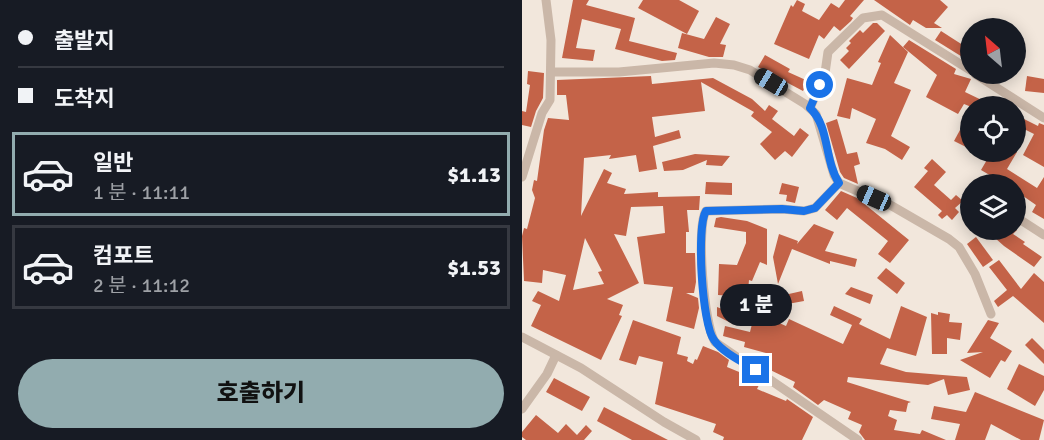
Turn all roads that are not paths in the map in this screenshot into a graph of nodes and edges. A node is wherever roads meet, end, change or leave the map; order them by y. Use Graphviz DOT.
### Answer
graph roads {
  1 [pos="546,0"];
  2 [pos="960,64"];
  3 [pos="551,72"];
  4 [pos="991,84"];
  5 [pos="810,108"];
  6 [pos="1044,118"];
  7 [pos="522,177"];
  8 [pos="839,183"];
  9 [pos="1026,223"];
  10 [pos="1044,235"];
  11 [pos="991,314"];
  12 [pos="522,337"];
  13 [pos="556,355"];
  14 [pos="522,409"];
  15 [pos="696,440"];
  16 [pos="858,440"];
  1 -- 3 [label="street"];
  2 -- 5 [label="street"];
  3 -- 5 [label="street"];
  3 -- 7 [label="street"];
  4 -- 6 [label="street"];
  5 -- 8 [label="street"];
  8 -- 11 [label="street"];
  8 -- 16 [label="street"];
  9 -- 10 [label="street"];
  12 -- 13 [label="street"];
  13 -- 14 [label="street"];
  13 -- 15 [label="street"];
}
